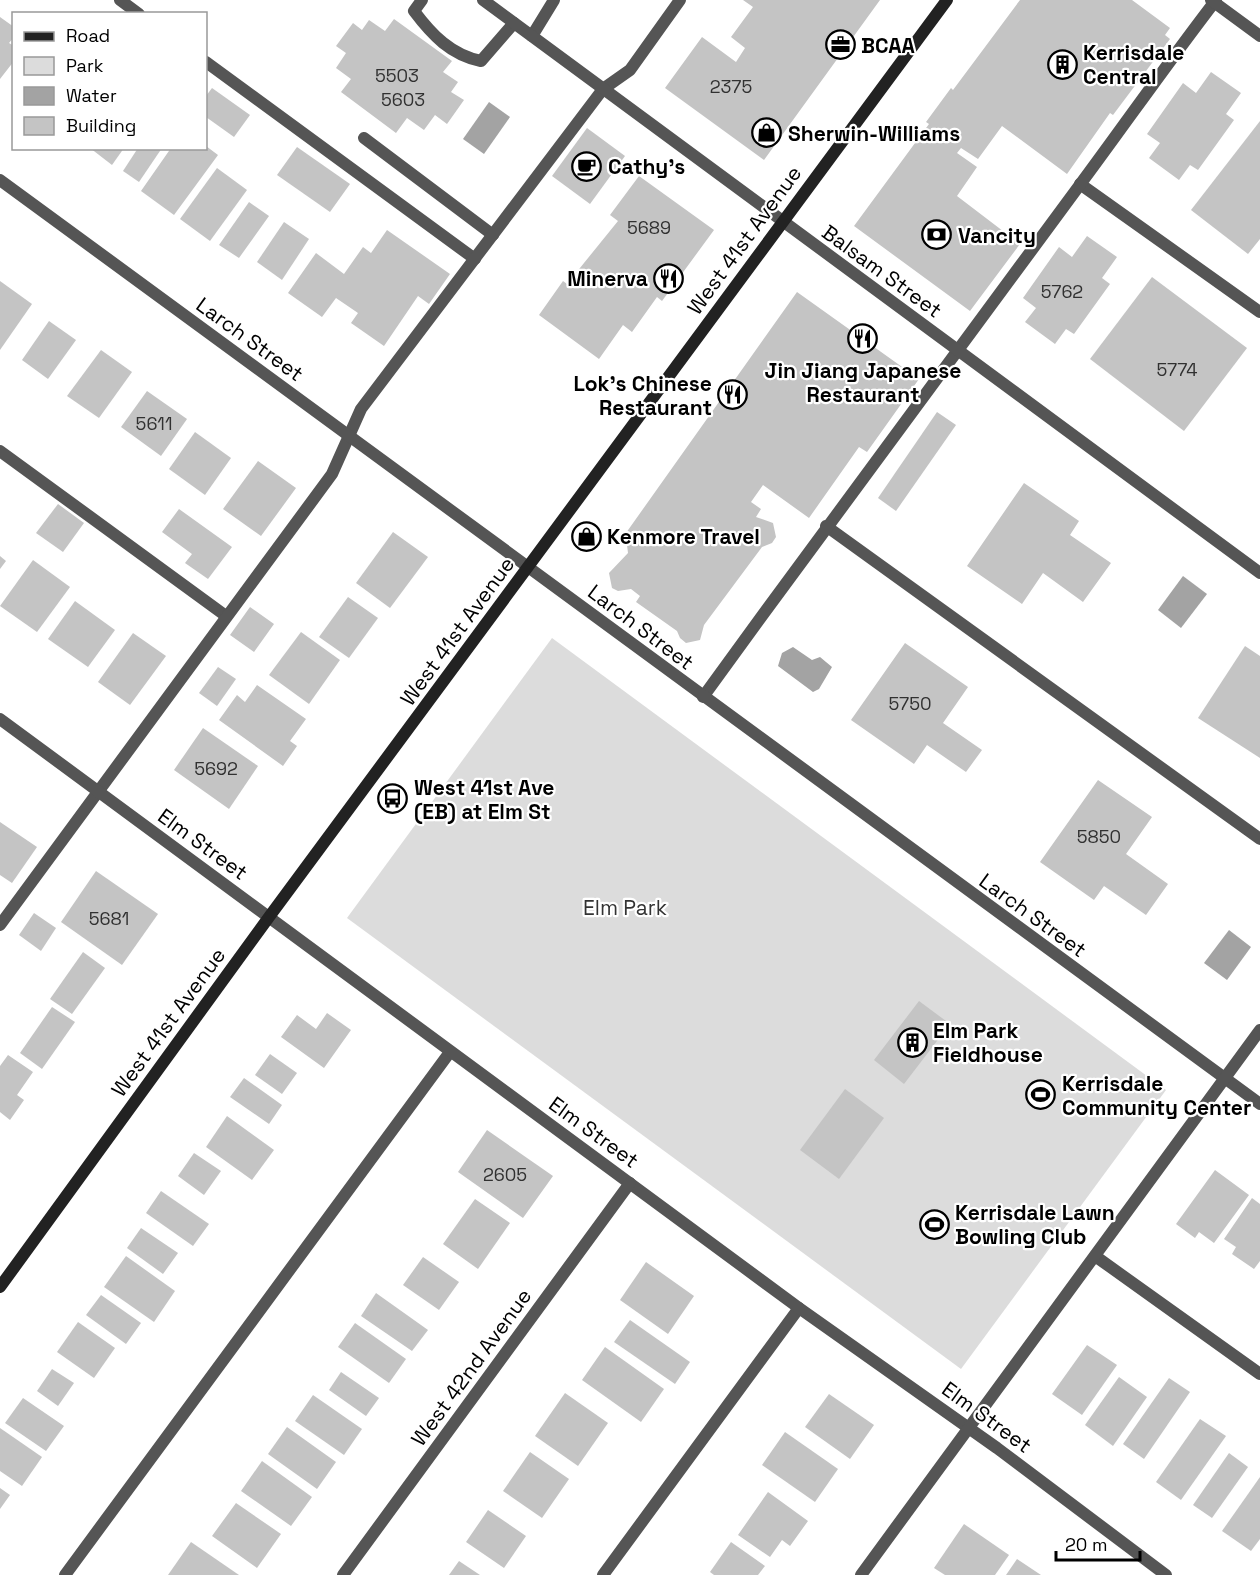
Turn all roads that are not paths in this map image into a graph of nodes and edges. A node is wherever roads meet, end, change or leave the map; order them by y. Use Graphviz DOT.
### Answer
graph roads {
  1 [pos="120,0"];
  2 [pos="422,0"];
  3 [pos="483,0"];
  4 [pos="554,0"];
  5 [pos="680,0"];
  6 [pos="947,0"];
  7 [pos="1214,1"];
  8 [pos="136,12"];
  9 [pos="514,23"];
  10 [pos="532,36"];
  11 [pos="1260,36"];
  12 [pos="207,63"];
  13 [pos="603,89"];
  14 [pos="364,138"];
  15 [pos="0,180"];
  16 [pos="1080,184"];
  17 [pos="782,222"];
  18 [pos="493,235"];
  19 [pos="475,259"];
  20 [pos="1260,312"];
  21 [pos="956,350"];
  22 [pos="350,436"];
  23 [pos="0,451"];
  24 [pos="826,526"];
  25 [pos="528,567"];
  26 [pos="1260,573"];
  27 [pos="226,616"];
  28 [pos="703,697"];
  29 [pos="0,719"];
  30 [pos="98,791"];
  31 [pos="1260,839"];
  32 [pos="269,917"];
  33 [pos="0,925"];
  34 [pos="1260,1030"];
  35 [pos="450,1052"];
  36 [pos="1224,1079"];
  37 [pos="1260,1104"];
  38 [pos="630,1183"];
  39 [pos="1095,1256"];
  40 [pos="0,1287"];
  41 [pos="799,1308"];
  42 [pos="1260,1374"];
  43 [pos="970,1428"];
  44 [pos="64,1575"];
  45 [pos="343,1575"];
  46 [pos="603,1575"];
  47 [pos="861,1575"];
  48 [pos="1166,1575"];
  1 -- 8 [label="street"];
  2 -- 9 [label="street"];
  3 -- 9 [label="street, Balsam Street"];
  4 -- 10 [label="street"];
  5 -- 13 [label="street"];
  6 -- 17 [label="main road, West 41st Avenue"];
  7 -- 11 [label="street"];
  7 -- 16 [label="street"];
  9 -- 10 [label="street, Balsam Street"];
  10 -- 13 [label="street, Balsam Street"];
  12 -- 19 [label="street"];
  13 -- 17 [label="street, Balsam Street"];
  13 -- 18 [label="street"];
  14 -- 18 [label="street"];
  15 -- 22 [label="street, Larch Street"];
  16 -- 20 [label="street"];
  16 -- 21 [label="street"];
  17 -- 21 [label="street, Balsam Street"];
  17 -- 25 [label="main road, West 41st Avenue"];
  18 -- 19 [label="street"];
  19 -- 22 [label="street"];
  21 -- 24 [label="street"];
  21 -- 26 [label="street, Balsam Street"];
  22 -- 25 [label="street, Larch Street"];
  22 -- 27 [label="street"];
  23 -- 27 [label="street"];
  24 -- 28 [label="street"];
  24 -- 31 [label="street"];
  25 -- 28 [label="street, Larch Street"];
  25 -- 32 [label="main road, West 41st Avenue"];
  27 -- 30 [label="street"];
  28 -- 36 [label="street, Larch Street"];
  29 -- 30 [label="street, Elm Street"];
  30 -- 32 [label="street, Elm Street"];
  30 -- 33 [label="street"];
  32 -- 35 [label="street, Elm Street"];
  32 -- 40 [label="main road, West 41st Avenue"];
  34 -- 36 [label="street"];
  35 -- 38 [label="street, Elm Street"];
  35 -- 44 [label="street"];
  36 -- 37 [label="street, Larch Street"];
  36 -- 39 [label="street"];
  38 -- 41 [label="street, Elm Street"];
  38 -- 45 [label="street, West 42nd Avenue"];
  39 -- 42 [label="street"];
  39 -- 43 [label="street"];
  41 -- 43 [label="street, Elm Street"];
  41 -- 46 [label="street"];
  43 -- 47 [label="street"];
  43 -- 48 [label="street, Elm Street"];
}
